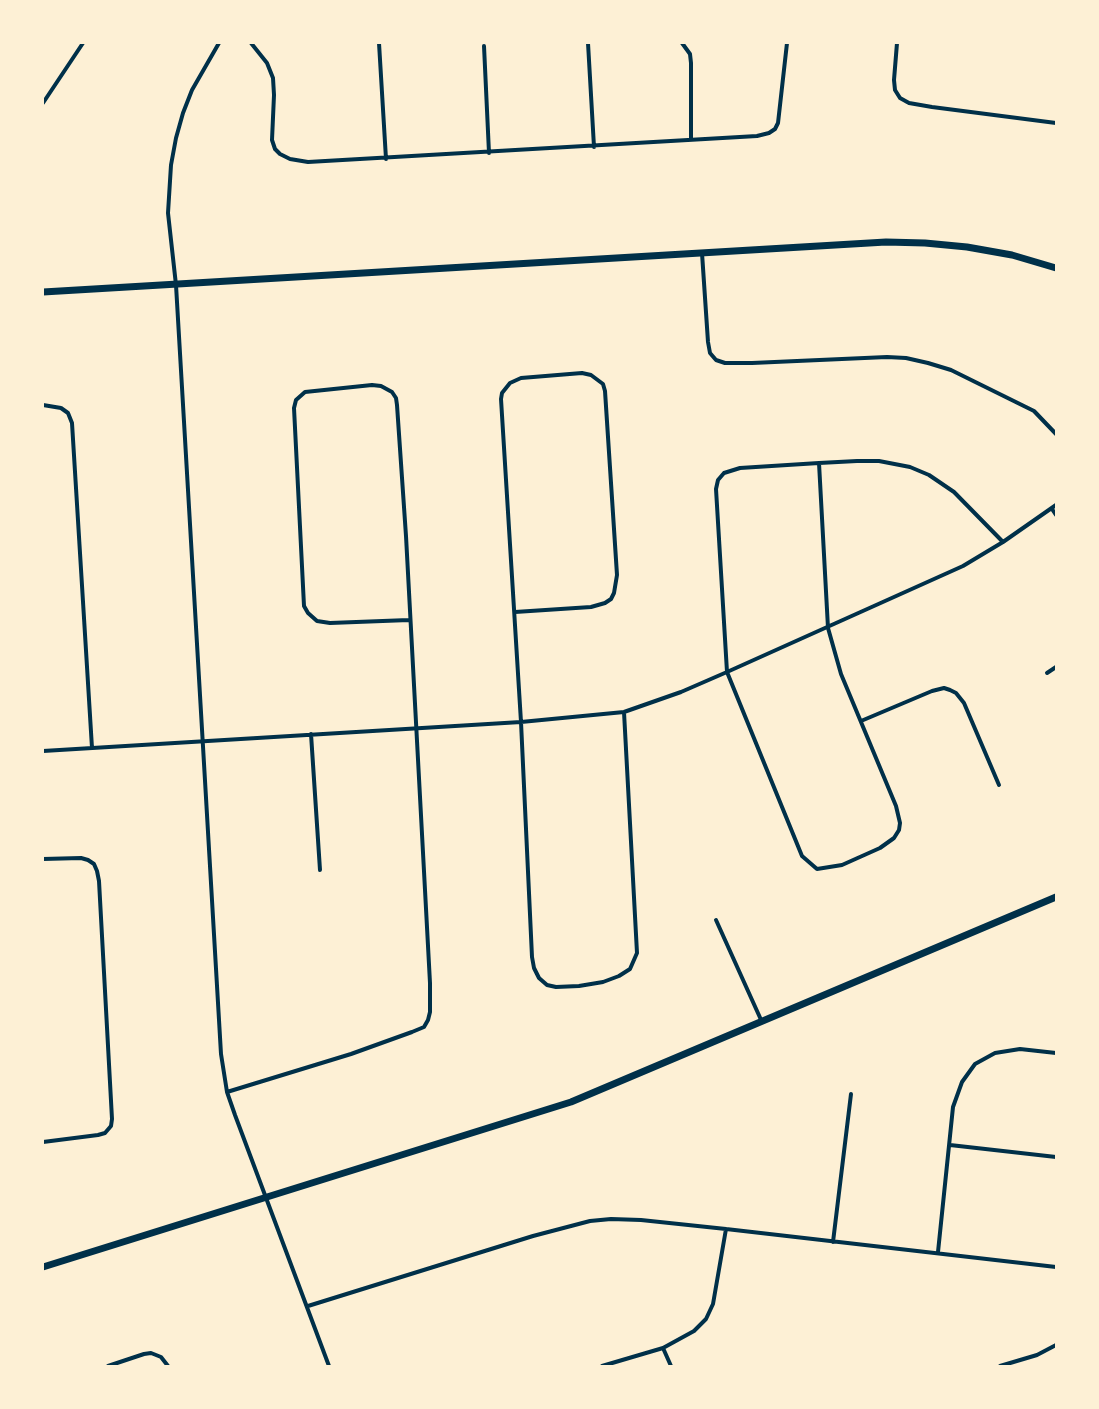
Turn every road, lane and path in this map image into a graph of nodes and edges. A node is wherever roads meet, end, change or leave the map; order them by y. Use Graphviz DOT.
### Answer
graph roads {
  1 [pos="83,43"];
  2 [pos="219,43"];
  3 [pos="251,43"];
  4 [pos="379,43"];
  5 [pos="588,43"];
  6 [pos="682,43"];
  7 [pos="787,43"];
  8 [pos="897,43"];
  9 [pos="484,46"];
  10 [pos="43,103"];
  11 [pos="1056,123"];
  12 [pos="690,140"];
  13 [pos="594,147"];
  14 [pos="489,153"];
  15 [pos="386,159"];
  16 [pos="702,253"];
  17 [pos="1056,268"];
  18 [pos="176,285"];
  19 [pos="43,292"];
  20 [pos="43,405"];
  21 [pos="1056,434"];
  22 [pos="819,463"];
  23 [pos="1056,505"];
  24 [pos="1052,509"];
  25 [pos="1056,515"];
  26 [pos="1003,542"];
  27 [pos="515,612"];
  28 [pos="410,620"];
  29 [pos="828,628"];
  30 [pos="1056,667"];
  31 [pos="727,672"];
  32 [pos="1047,673"];
  33 [pos="624,712"];
  34 [pos="521,722"];
  35 [pos="861,722"];
  36 [pos="416,729"];
  37 [pos="311,734"];
  38 [pos="201,742"];
  39 [pos="92,748"];
  40 [pos="43,751"];
  41 [pos="999,785"];
  42 [pos="43,860"];
  43 [pos="320,870"];
  44 [pos="1056,897"];
  45 [pos="716,920"];
  46 [pos="762,1023"];
  47 [pos="1056,1053"];
  48 [pos="227,1092"];
  49 [pos="851,1094"];
  50 [pos="43,1142"];
  51 [pos="950,1145"];
  52 [pos="1056,1157"];
  53 [pos="265,1198"];
  54 [pos="726,1229"];
  55 [pos="833,1242"];
  56 [pos="938,1252"];
  57 [pos="43,1267"];
  58 [pos="1056,1267"];
  59 [pos="308,1306"];
  60 [pos="1056,1345"];
  61 [pos="663,1348"];
  62 [pos="108,1366"];
  63 [pos="168,1366"];
  64 [pos="329,1366"];
  65 [pos="602,1366"];
  66 [pos="671,1366"];
  67 [pos="1000,1366"];
  1 -- 10 [label="street"];
  2 -- 18 [label="street"];
  3 -- 15 [label="street"];
  4 -- 15 [label="street"];
  5 -- 13 [label="street"];
  6 -- 12 [label="street"];
  7 -- 12 [label="street"];
  8 -- 11 [label="street"];
  9 -- 14 [label="street"];
  12 -- 13 [label="street"];
  13 -- 14 [label="street"];
  14 -- 15 [label="street"];
  16 -- 17 [label="street"];
  16 -- 18 [label="street"];
  16 -- 21 [label="street"];
  18 -- 19 [label="street"];
  18 -- 38 [label="street"];
  20 -- 39 [label="street"];
  22 -- 26 [label="street"];
  22 -- 29 [label="street"];
  22 -- 31 [label="street"];
  23 -- 24 [label="street"];
  24 -- 25 [label="street"];
  24 -- 26 [label="street"];
  26 -- 29 [label="street"];
  27 -- 27 [label="street"];
  27 -- 34 [label="street"];
  28 -- 28 [label="street"];
  28 -- 36 [label="street"];
  29 -- 31 [label="street"];
  29 -- 35 [label="street"];
  30 -- 32 [label="street"];
  31 -- 33 [label="street"];
  31 -- 35 [label="street"];
  33 -- 34 [label="street"];
  33 -- 34 [label="street"];
  34 -- 36 [label="street"];
  35 -- 41 [label="street"];
  36 -- 37 [label="street"];
  36 -- 48 [label="street"];
  37 -- 38 [label="street"];
  37 -- 43 [label="street"];
  38 -- 39 [label="street"];
  38 -- 48 [label="street"];
  39 -- 40 [label="street"];
  42 -- 50 [label="street"];
  44 -- 46 [label="street"];
  45 -- 46 [label="street"];
  46 -- 53 [label="street"];
  47 -- 51 [label="street"];
  48 -- 53 [label="street"];
  49 -- 55 [label="street"];
  51 -- 52 [label="street"];
  51 -- 56 [label="street"];
  53 -- 57 [label="street"];
  53 -- 59 [label="street"];
  54 -- 55 [label="street"];
  54 -- 59 [label="street"];
  54 -- 61 [label="street"];
  55 -- 56 [label="street"];
  56 -- 58 [label="street"];
  59 -- 64 [label="street"];
  60 -- 67 [label="street"];
  61 -- 65 [label="street"];
  61 -- 66 [label="street"];
  62 -- 63 [label="street"];
}
